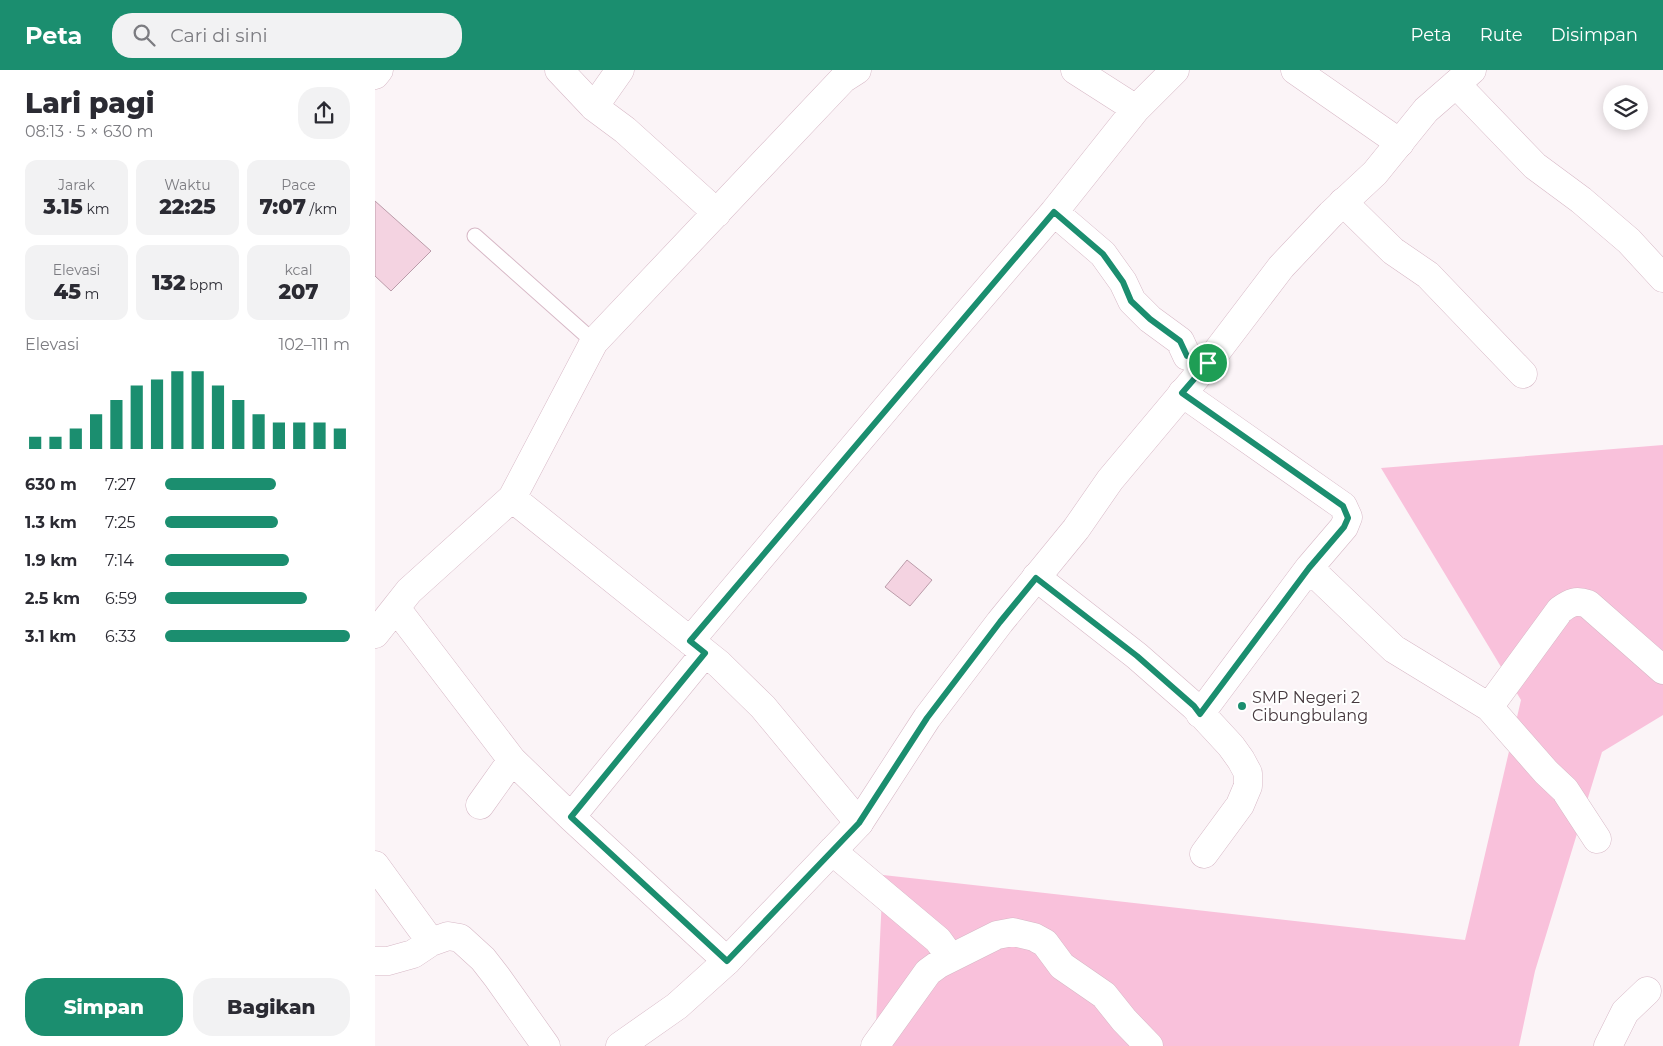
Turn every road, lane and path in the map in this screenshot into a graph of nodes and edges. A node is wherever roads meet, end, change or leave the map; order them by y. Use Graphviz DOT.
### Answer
graph roads {
  1 [pos="379,70"];
  2 [pos="559,70"];
  3 [pos="620,70"];
  4 [pos="857,70"];
  5 [pos="1075,70"];
  6 [pos="1175,70"];
  7 [pos="1295,70"];
  8 [pos="375,75"];
  9 [pos="1464,77"];
  10 [pos="594,107"];
  11 [pos="1136,109"];
  12 [pos="1399,143"];
  13 [pos="1343,202"];
  14 [pos="1054,212"];
  15 [pos="717,213"];
  16 [pos="475,236"];
  17 [pos="1663,278"];
  18 [pos="594,342"];
  19 [pos="1208,363"];
  20 [pos="1523,374"];
  21 [pos="1182,393"];
  22 [pos="512,498"];
  23 [pos="1309,568"];
  24 [pos="1036,578"];
  25 [pos="396,608"];
  26 [pos="375,634"];
  27 [pos="697,647"];
  28 [pos="1663,670"];
  29 [pos="1489,707"];
  30 [pos="1200,714"];
  31 [pos="512,760"];
  32 [pos="480,805"];
  33 [pos="571,817"];
  34 [pos="859,823"];
  35 [pos="1597,839"];
  36 [pos="832,851"];
  37 [pos="1205,854"];
  38 [pos="375,865"];
  39 [pos="431,942"];
  40 [pos="951,958"];
  41 [pos="375,960"];
  42 [pos="727,961"];
  43 [pos="1647,991"];
  44 [pos="546,1046"];
  45 [pos="620,1046"];
  46 [pos="875,1046"];
  47 [pos="1149,1046"];
  48 [pos="1608,1046"];
  1 -- 8 [label="street"];
  2 -- 10 [label="street"];
  3 -- 10 [label="street"];
  4 -- 15 [label="street"];
  5 -- 11 [label="street"];
  6 -- 11 [label="street"];
  7 -- 12 [label="street"];
  9 -- 12 [label="street"];
  9 -- 17 [label="street"];
  10 -- 15 [label="street"];
  11 -- 14 [label="street"];
  12 -- 13 [label="street"];
  13 -- 19 [label="street"];
  13 -- 20 [label="street"];
  14 -- 19 [label="street"];
  14 -- 27 [label="street"];
  15 -- 18 [label="street"];
  16 -- 18 [label="lane"];
  18 -- 22 [label="street"];
  19 -- 21 [label="street"];
  21 -- 23 [label="street"];
  21 -- 24 [label="street"];
  22 -- 25 [label="street"];
  22 -- 27 [label="street"];
  23 -- 29 [label="street"];
  23 -- 30 [label="street"];
  24 -- 30 [label="street"];
  24 -- 34 [label="street"];
  25 -- 26 [label="street"];
  25 -- 31 [label="street"];
  27 -- 33 [label="street"];
  27 -- 34 [label="street"];
  28 -- 29 [label="street"];
  29 -- 35 [label="street"];
  30 -- 37 [label="street"];
  31 -- 32 [label="street"];
  31 -- 33 [label="street"];
  33 -- 42 [label="street"];
  34 -- 36 [label="street"];
  36 -- 40 [label="street"];
  36 -- 42 [label="street"];
  38 -- 39 [label="street"];
  39 -- 41 [label="street"];
  39 -- 44 [label="street"];
  40 -- 46 [label="street"];
  40 -- 47 [label="street"];
  42 -- 45 [label="street"];
  43 -- 48 [label="street"];
}
